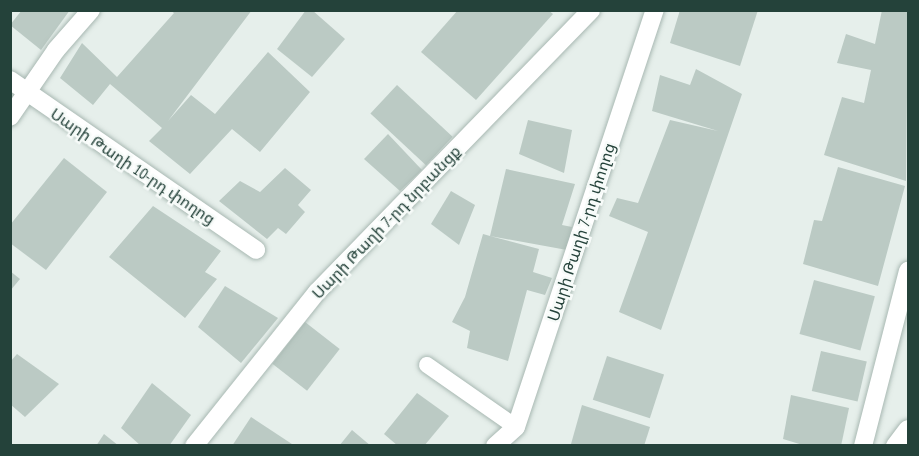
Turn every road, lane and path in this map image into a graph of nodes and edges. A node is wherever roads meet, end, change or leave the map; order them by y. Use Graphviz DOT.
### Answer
graph roads {
  1 [pos="91,10"];
  2 [pos="591,10"];
  3 [pos="655,10"];
  4 [pos="10,80"];
  5 [pos="29,94"];
  6 [pos="10,117"];
  7 [pos="256,250"];
  8 [pos="909,271"];
  9 [pos="427,365"];
  10 [pos="516,427"];
  11 [pos="909,429"];
  12 [pos="194,446"];
  13 [pos="495,446"];
  14 [pos="863,446"];
  15 [pos="895,446"];
  1 -- 5 [label="street"];
  2 -- 12 [label="street, Սարի Թաղի 7-րդ նրբանցք"];
  3 -- 10 [label="street, Սարի Թաղի 7-րդ փողոց"];
  4 -- 5 [label="street, Սարի Թաղի 10-րդ փողոց"];
  5 -- 6 [label="street"];
  5 -- 7 [label="street, Սարի Թաղի 10-րդ փողոց"];
  8 -- 14 [label="street"];
  9 -- 10 [label="lane"];
  10 -- 13 [label="street, Սարի Թաղի 7-րդ փողոց"];
  11 -- 15 [label="street"];
}
